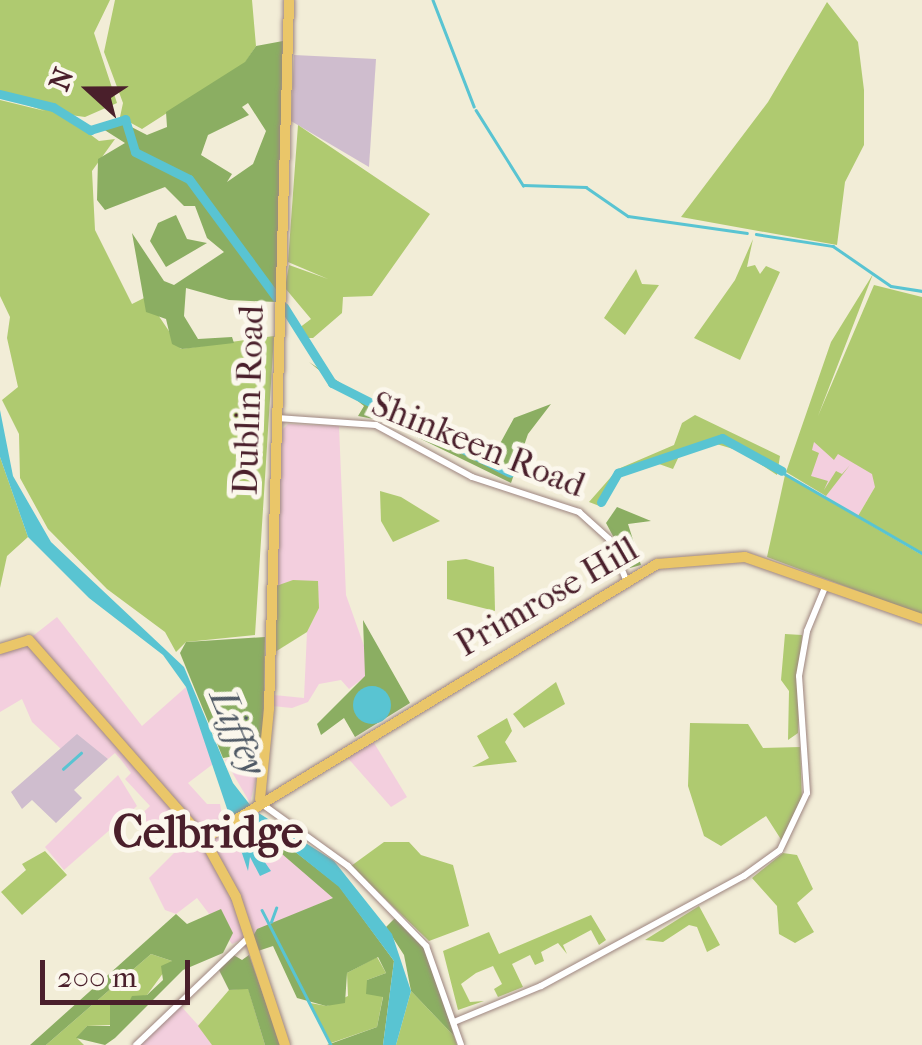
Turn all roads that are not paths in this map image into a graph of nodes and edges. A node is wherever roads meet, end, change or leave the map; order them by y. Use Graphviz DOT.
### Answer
graph roads {
  1 [pos="289,0"];
  2 [pos="276,418"];
  3 [pos="625,578"];
  4 [pos="826,585"];
  5 [pos="922,619"];
  6 [pos="20,629"];
  7 [pos="23,641"];
  8 [pos="0,649"];
  9 [pos="256,803"];
  10 [pos="204,839"];
  11 [pos="247,936"];
  12 [pos="454,1022"];
  13 [pos="136,1045"];
  14 [pos="285,1045"];
  15 [pos="461,1045"];
  1 -- 2 [label="main road, Dublin Road"];
  2 -- 3 [label="street, Shinkeen Road"];
  2 -- 9 [label="main road, Dublin Road"];
  3 -- 4 [label="main road, Primrose Hill"];
  3 -- 9 [label="main road, Primrose Hill"];
  4 -- 5 [label="main road, Primrose Hill"];
  4 -- 12 [label="street"];
  6 -- 7 [label="street"];
  7 -- 8 [label="main road"];
  7 -- 10 [label="main road"];
  9 -- 10 [label="main road, Primrose Hill"];
  9 -- 12 [label="street"];
  10 -- 11 [label="main road"];
  11 -- 13 [label="street"];
  11 -- 14 [label="main road"];
  12 -- 15 [label="street"];
}
